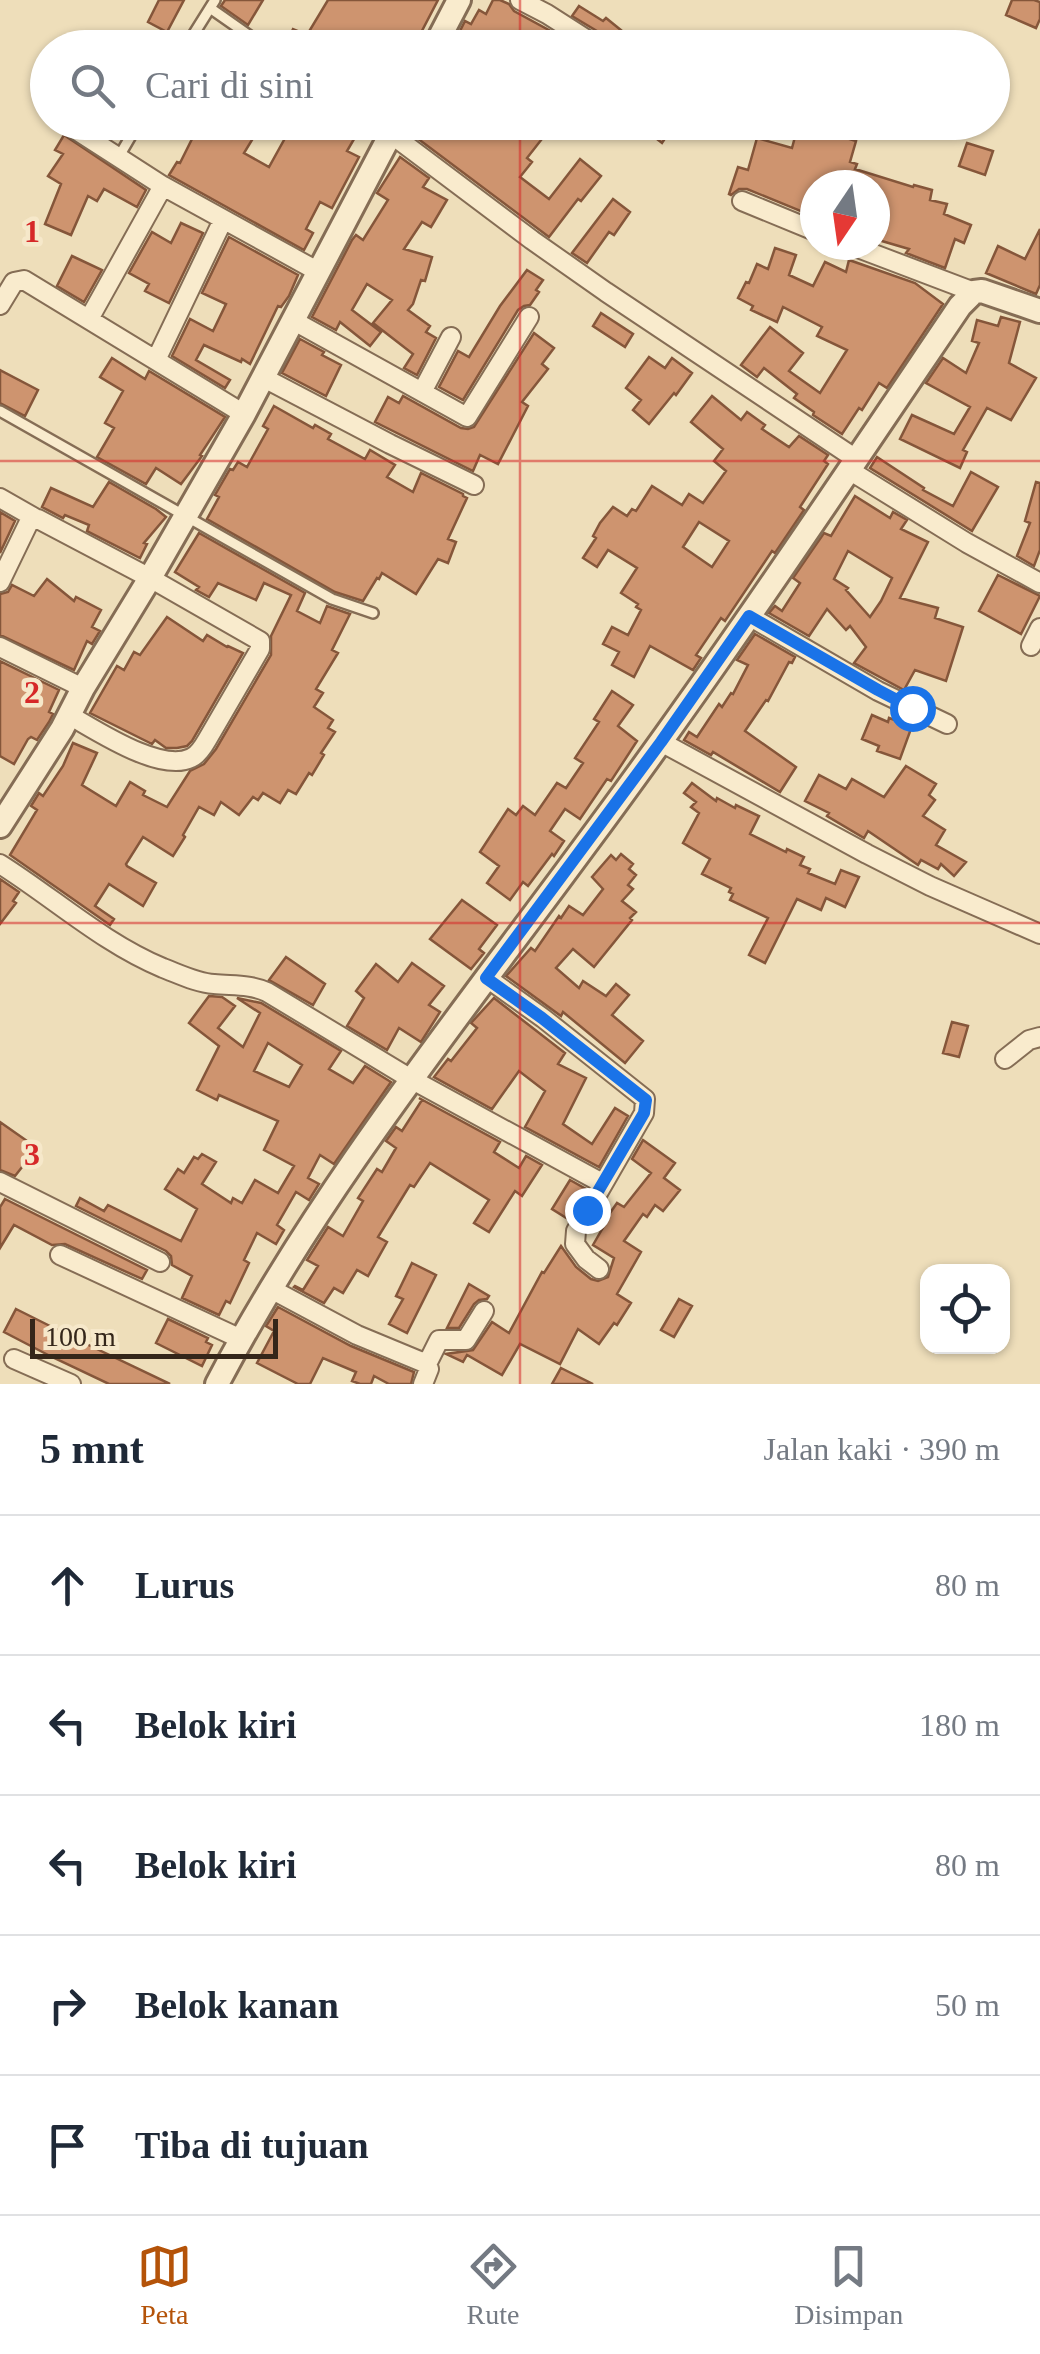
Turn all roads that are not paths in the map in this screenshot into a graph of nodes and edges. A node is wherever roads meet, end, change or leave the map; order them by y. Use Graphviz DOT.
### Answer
graph roads {
  1 [pos="458,0"];
  2 [pos="520,0"];
  3 [pos="212,4"];
  4 [pos="196,30"];
  5 [pos="244,30"];
  6 [pos="443,30"];
  7 [pos="572,30"];
  8 [pos="91,140"];
  9 [pos="128,140"];
  10 [pos="380,140"];
  11 [pos="405,140"];
  12 [pos="118,158"];
  13 [pos="163,186"];
  14 [pos="742,201"];
  15 [pos="224,220"];
  16 [pos="800,226"];
  17 [pos="890,260"];
  18 [pos="319,272"];
  19 [pos="974,292"];
  20 [pos="0,304"];
  21 [pos="1040,311"];
  22 [pos="529,318"];
  23 [pos="89,319"];
  24 [pos="294,321"];
  25 [pos="451,337"];
  26 [pos="156,360"];
  27 [pos="264,378"];
  28 [pos="422,392"];
  29 [pos="0,411"];
  30 [pos="244,414"];
  31 [pos="853,464"];
  32 [pos="474,484"];
  33 [pos="0,498"];
  34 [pos="35,518"];
  35 [pos="185,518"];
  36 [pos="150,578"];
  37 [pos="0,582"];
  38 [pos="1040,583"];
  39 [pos="373,613"];
  40 [pos="749,616"];
  41 [pos="1040,628"];
  42 [pos="1031,646"];
  43 [pos="0,647"];
  44 [pos="83,688"];
  45 [pos="69,715"];
  46 [pos="947,724"];
  47 [pos="661,742"];
  48 [pos="0,826"];
  49 [pos="0,864"];
  50 [pos="1040,934"];
  51 [pos="486,978"];
  52 [pos="1040,1037"];
  53 [pos="1005,1059"];
  54 [pos="410,1079"];
  55 [pos="0,1182"];
  56 [pos="602,1183"];
  57 [pos="60,1255"];
  58 [pos="160,1262"];
  59 [pos="599,1269"];
  60 [pos="271,1289"];
  61 [pos="484,1311"];
  62 [pos="241,1339"];
  63 [pos="14,1359"];
  64 [pos="427,1364"];
  65 [pos="71,1384"];
  66 [pos="217,1384"];
  67 [pos="423,1384"];
  1 -- 6 [label="street"];
  2 -- 7 [label="street"];
  3 -- 4 [label="lane"];
  3 -- 5 [label="lane"];
  8 -- 12 [label="street"];
  9 -- 12 [label="lane"];
  10 -- 18 [label="street"];
  11 -- 31 [label="street"];
  12 -- 13 [label="street"];
  13 -- 15 [label="street"];
  13 -- 23 [label="street"];
  14 -- 16 [label="street"];
  15 -- 18 [label="street"];
  15 -- 26 [label="street"];
  17 -- 19 [label="street"];
  18 -- 24 [label="street"];
  19 -- 21 [label="street"];
  19 -- 31 [label="street"];
  20 -- 23 [label="street"];
  22 -- 28 [label="street"];
  23 -- 26 [label="street"];
  24 -- 27 [label="street"];
  24 -- 28 [label="street"];
  25 -- 28 [label="street"];
  26 -- 30 [label="street"];
  27 -- 30 [label="street"];
  27 -- 32 [label="street"];
  29 -- 35 [label="lane"];
  30 -- 35 [label="street"];
  31 -- 38 [label="street"];
  31 -- 40 [label="street"];
  33 -- 34 [label="street"];
  34 -- 36 [label="street"];
  34 -- 37 [label="street"];
  35 -- 36 [label="street"];
  35 -- 39 [label="lane"];
  36 -- 44 [label="street"];
  36 -- 45 [label="street"];
  40 -- 46 [label="street"];
  40 -- 47 [label="street"];
  41 -- 42 [label="street"];
  43 -- 44 [label="street"];
  44 -- 45 [label="street"];
  45 -- 48 [label="street"];
  47 -- 50 [label="street"];
  47 -- 51 [label="street"];
  49 -- 54 [label="street"];
  51 -- 54 [label="street"];
  51 -- 56 [label="street"];
  52 -- 53 [label="street"];
  54 -- 56 [label="street"];
  54 -- 60 [label="street"];
  55 -- 58 [label="street"];
  56 -- 59 [label="street"];
  57 -- 62 [label="street"];
  60 -- 62 [label="street"];
  60 -- 64 [label="street"];
  61 -- 64 [label="street"];
  62 -- 66 [label="street"];
  63 -- 65 [label="street"];
  64 -- 67 [label="street"];
}
